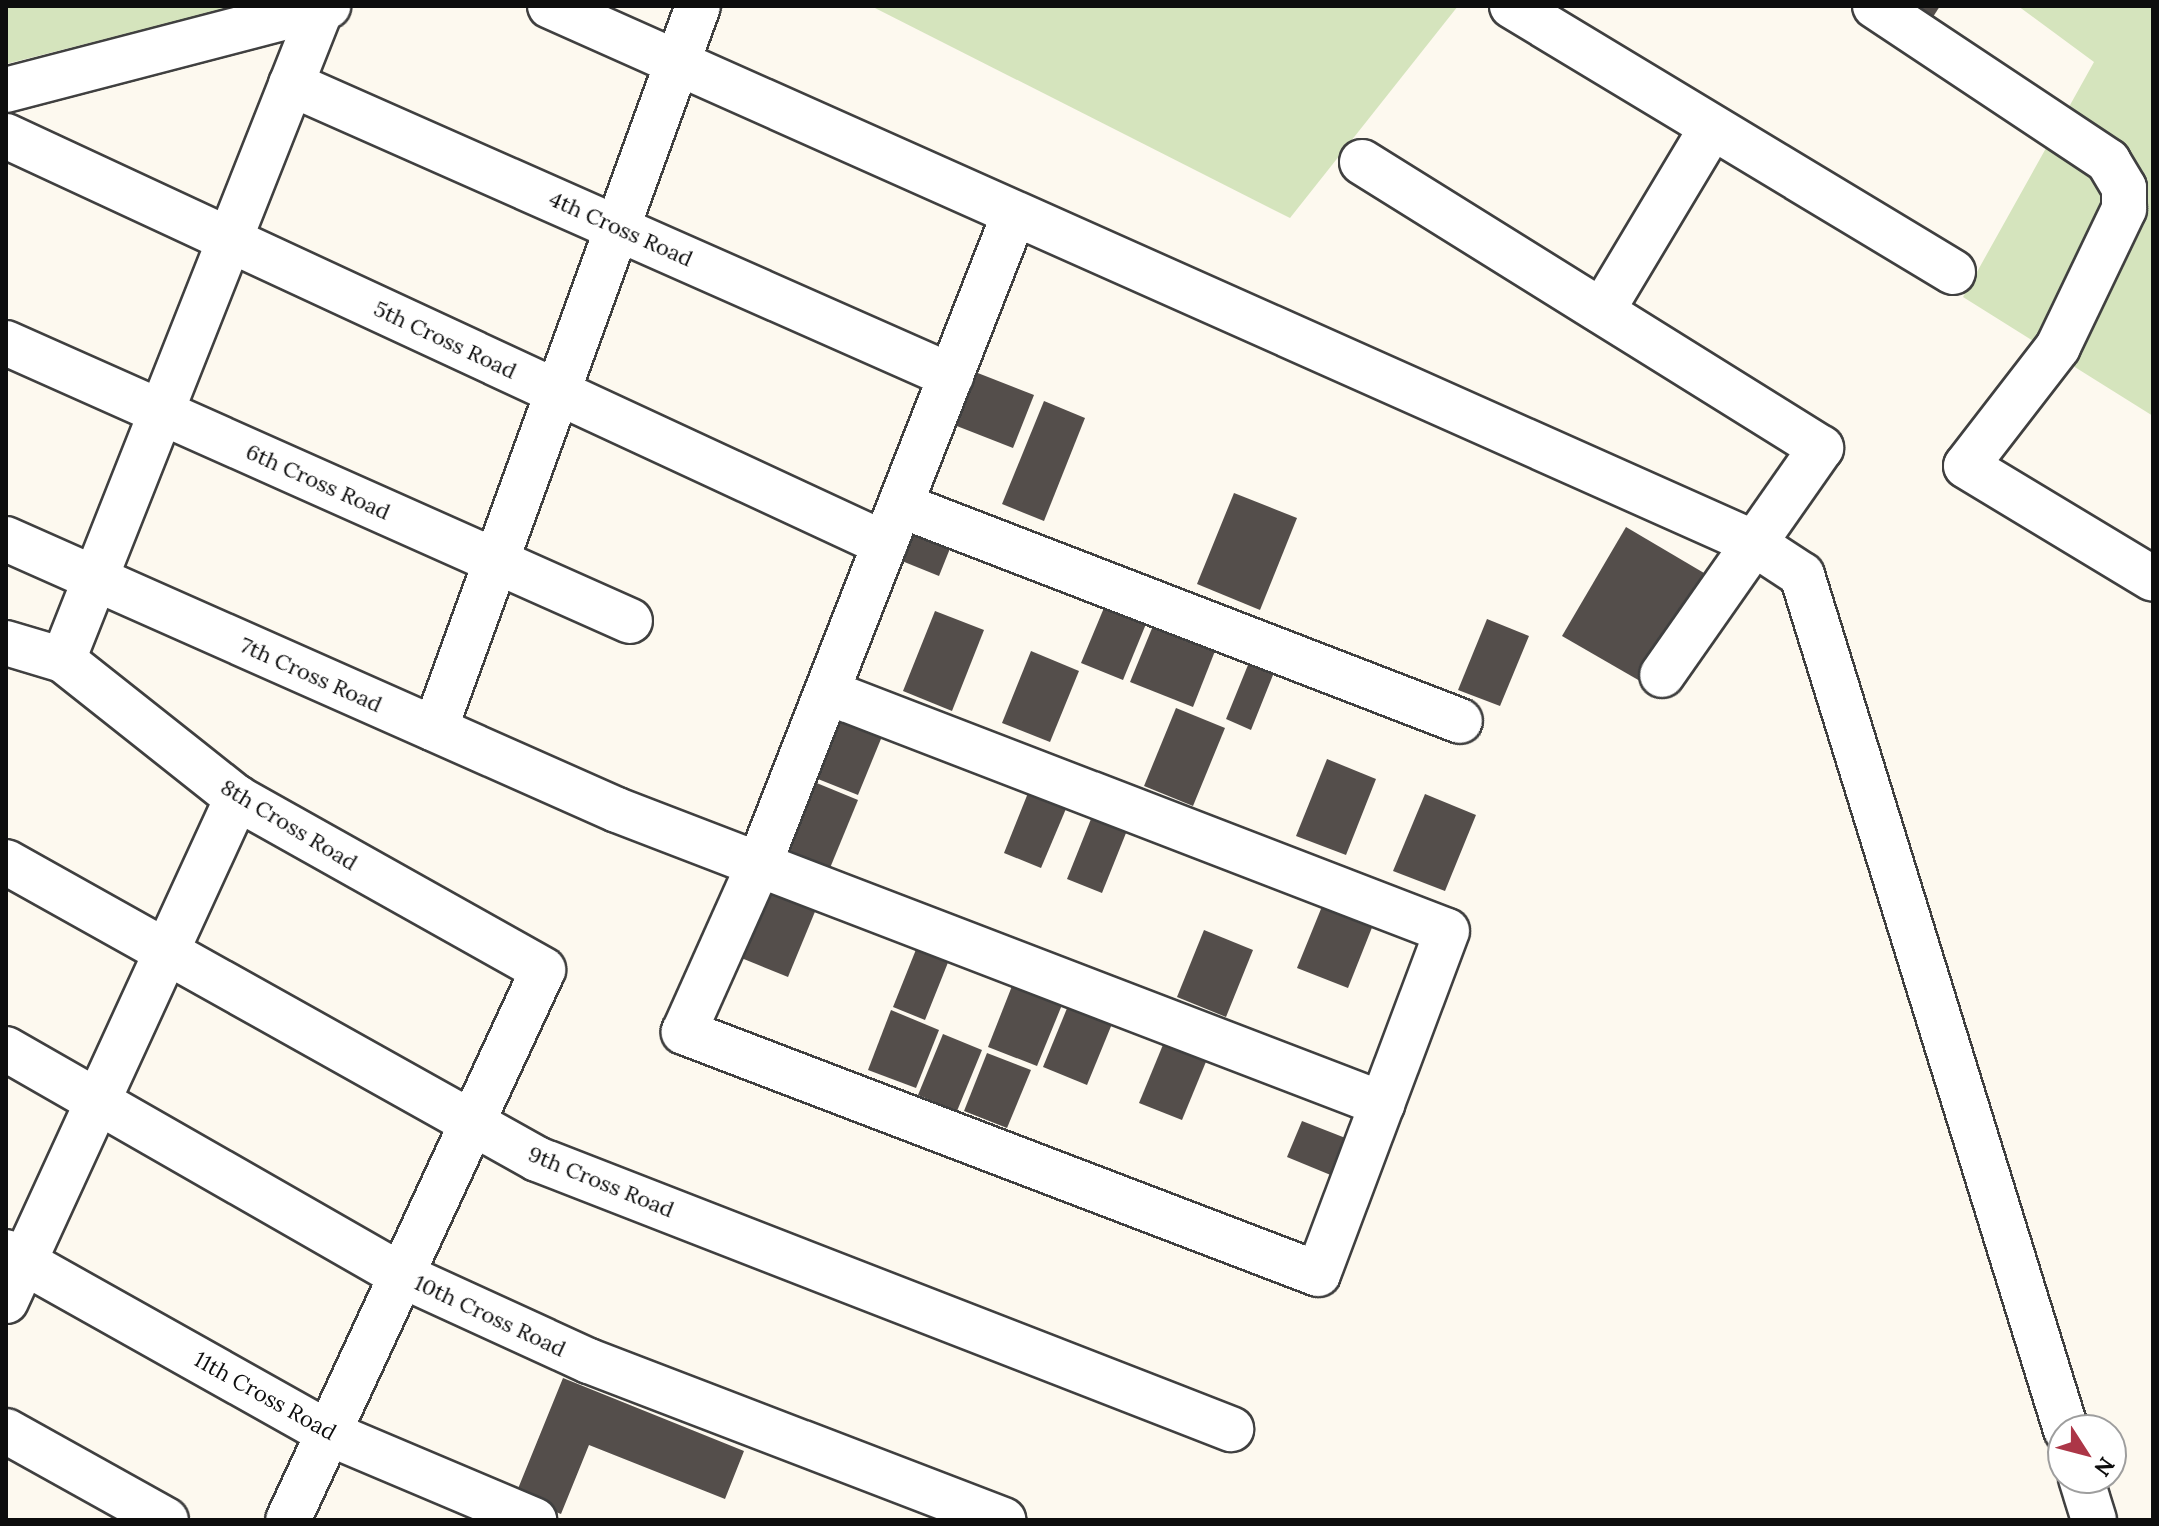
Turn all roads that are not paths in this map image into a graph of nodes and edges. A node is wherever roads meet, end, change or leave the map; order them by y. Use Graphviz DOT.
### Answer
graph roads {
  1 [pos="550,6"];
  2 [pos="698,6"];
  3 [pos="1512,6"];
  4 [pos="1875,6"];
  5 [pos="324,7"];
  6 [pos="677,64"];
  7 [pos="291,84"];
  8 [pos="6,90"];
  9 [pos="1711,129"];
  10 [pos="6,136"];
  11 [pos="1362,162"];
  12 [pos="1013,217"];
  13 [pos="617,227"];
  14 [pos="229,240"];
  15 [pos="1953,272"];
  16 [pos="1602,311"];
  17 [pos="6,343"];
  18 [pos="951,376"];
  19 [pos="557,392"];
  20 [pos="160,412"];
  21 [pos="892,524"];
  22 [pos="6,539"];
  23 [pos="1750,541"];
  24 [pos="496,561"];
  25 [pos="95,579"];
  26 [pos="2153,579"];
  27 [pos="630,621"];
  28 [pos="6,643"];
  29 [pos="63,660"];
  30 [pos="1662,675"];
  31 [pos="827,692"];
  32 [pos="1460,721"];
  33 [pos="435,729"];
  34 [pos="237,798"];
  35 [pos="6,862"];
  36 [pos="760,862"];
  37 [pos="166,951"];
  38 [pos="6,1049"];
  39 [pos="98,1102"];
  40 [pos="1382,1104"];
  41 [pos="472,1122"];
  42 [pos="15,1257"];
  43 [pos="401,1275"];
  44 [pos="6,1301"];
  45 [pos="2061,1414"];
  46 [pos="1231,1429"];
  47 [pos="6,1431"];
  48 [pos="328,1433"];
  49 [pos="2086,1494"];
  50 [pos="166,1520"];
  51 [pos="288,1520"];
  52 [pos="534,1520"];
  53 [pos="1004,1520"];
  54 [pos="2094,1520"];
  1 -- 6 [label="street"];
  2 -- 6 [label="street"];
  3 -- 9 [label="street"];
  4 -- 26 [label="street"];
  5 -- 7 [label="street"];
  5 -- 8 [label="street"];
  6 -- 12 [label="street"];
  6 -- 13 [label="street"];
  7 -- 13 [label="street, 4th Cross Road"];
  7 -- 14 [label="street"];
  9 -- 15 [label="street"];
  9 -- 16 [label="street"];
  10 -- 14 [label="street, 5th Cross Road"];
  11 -- 16 [label="street"];
  12 -- 18 [label="street"];
  12 -- 23 [label="street"];
  13 -- 18 [label="street, 4th Cross Road"];
  13 -- 19 [label="street"];
  14 -- 19 [label="street, 5th Cross Road"];
  14 -- 20 [label="street"];
  16 -- 23 [label="street"];
  17 -- 20 [label="street, 6th Cross Road"];
  18 -- 21 [label="street"];
  19 -- 21 [label="street, 5th Cross Road"];
  19 -- 24 [label="street"];
  20 -- 24 [label="street, 6th Cross Road"];
  20 -- 25 [label="street"];
  21 -- 31 [label="street"];
  21 -- 32 [label="street, 5th Cross Road"];
  22 -- 25 [label="street, 7th Cross Road"];
  23 -- 30 [label="street"];
  23 -- 45 [label="street"];
  24 -- 27 [label="street, 6th Cross Road"];
  24 -- 33 [label="street"];
  25 -- 29 [label="street"];
  25 -- 33 [label="street, 7th Cross Road"];
  28 -- 29 [label="street, 8th Cross Road"];
  29 -- 34 [label="street, 8th Cross Road"];
  31 -- 36 [label="street"];
  31 -- 40 [label="street"];
  33 -- 36 [label="street, 7th Cross Road"];
  34 -- 37 [label="street"];
  34 -- 41 [label="street, 8th Cross Road"];
  35 -- 37 [label="street, 9th Cross Road"];
  36 -- 40 [label="street, 7th Cross Road"];
  36 -- 40 [label="street"];
  37 -- 39 [label="street"];
  37 -- 41 [label="street, 9th Cross Road"];
  38 -- 39 [label="street, 10th Cross Road"];
  39 -- 42 [label="street"];
  39 -- 43 [label="street, 10th Cross Road"];
  41 -- 43 [label="street"];
  41 -- 46 [label="street, 9th Cross Road"];
  42 -- 44 [label="street"];
  42 -- 48 [label="street, 11th Cross Road"];
  43 -- 48 [label="street"];
  43 -- 53 [label="street, 10th Cross Road"];
  47 -- 50 [label="street"];
  48 -- 51 [label="street"];
  48 -- 52 [label="street, 11th Cross Road"];
  49 -- 54 [label="street"];
}
